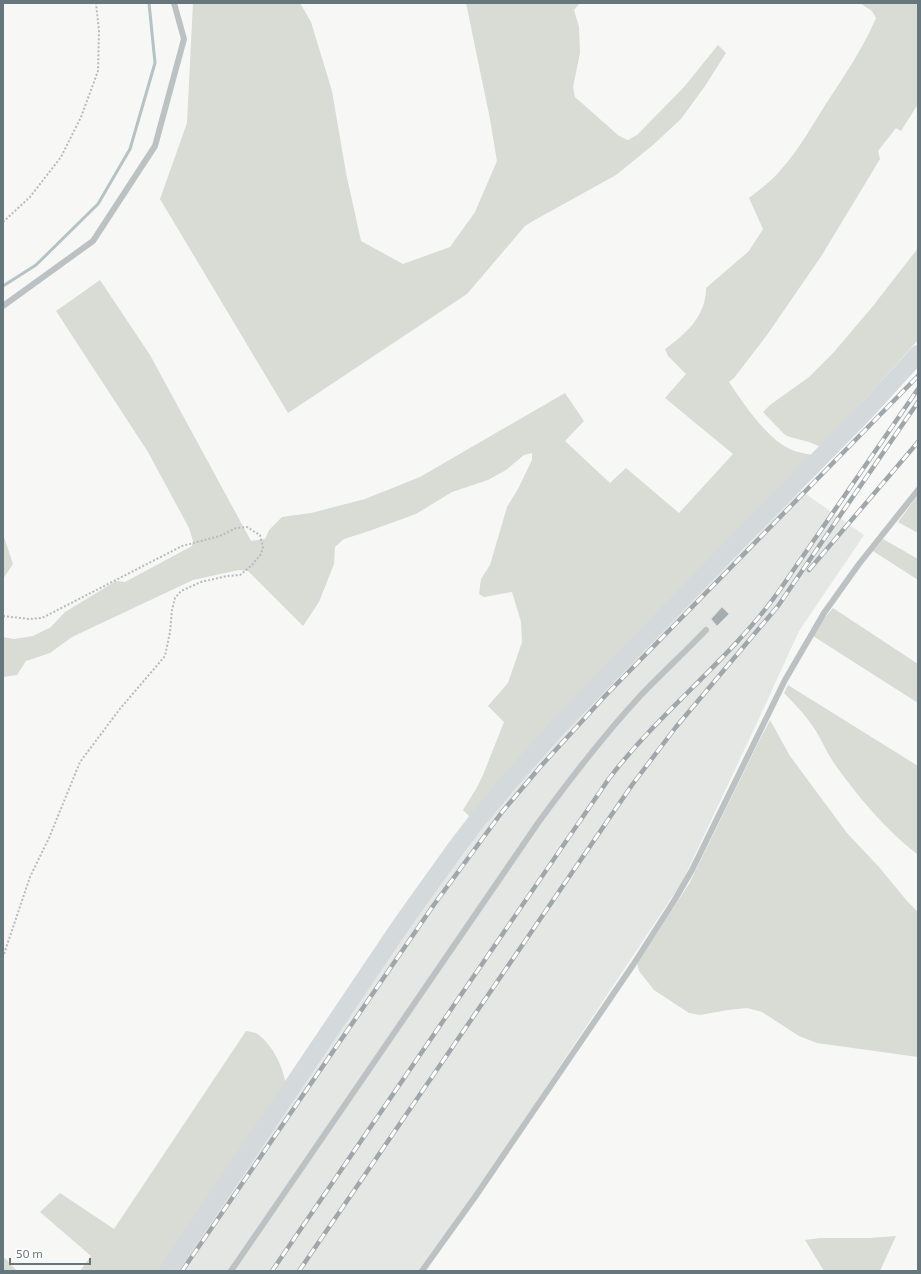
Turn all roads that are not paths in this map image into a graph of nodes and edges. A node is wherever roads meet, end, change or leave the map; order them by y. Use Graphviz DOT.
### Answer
graph roads {
  1 [pos="174,3"];
  2 [pos="3,306"];
  3 [pos="918,354"];
  4 [pos="918,490"];
  5 [pos="706,630"];
  6 [pos="168,1271"];
  7 [pos="231,1271"];
  8 [pos="422,1271"];
  1 -- 2 [label="lane"];
  3 -- 6 [label="main road"];
  4 -- 8 [label="lane"];
  5 -- 7 [label="lane"];
}
